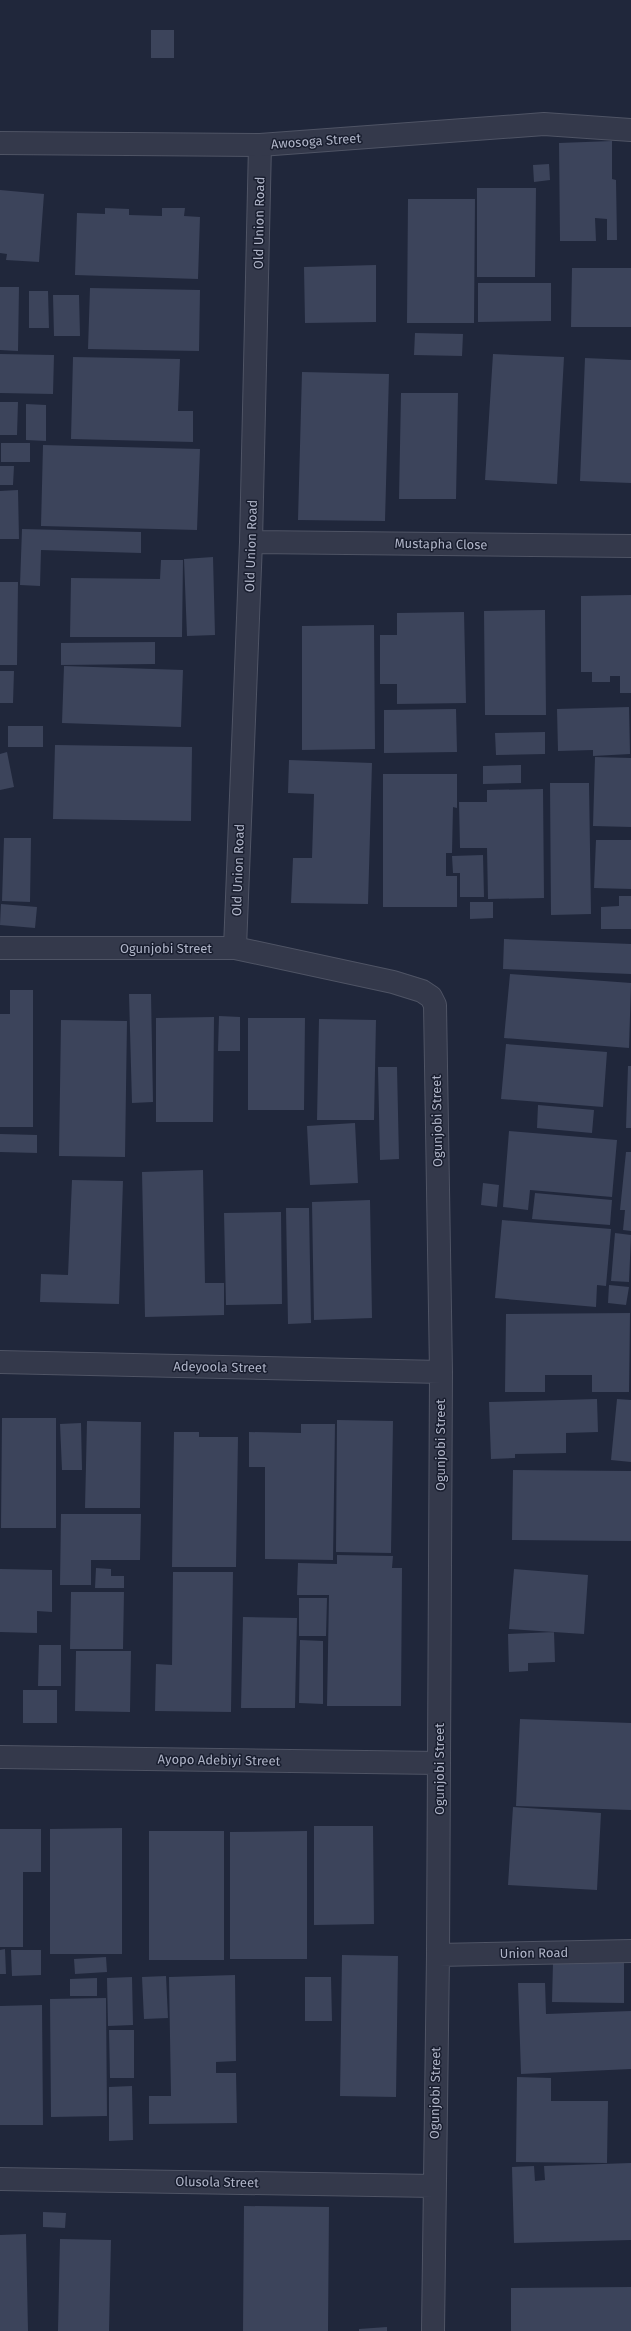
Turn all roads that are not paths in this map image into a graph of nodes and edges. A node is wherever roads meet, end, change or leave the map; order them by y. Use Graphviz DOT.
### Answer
graph roads {
  1 [pos="631,130"];
  2 [pos="0,143"];
  3 [pos="260,145"];
  4 [pos="251,542"];
  5 [pos="631,546"];
  6 [pos="0,948"];
  7 [pos="234,948"];
  8 [pos="0,1362"];
  9 [pos="441,1372"];
  10 [pos="0,1757"];
  11 [pos="439,1763"];
  12 [pos="631,1951"];
  13 [pos="438,1955"];
  14 [pos="0,2179"];
  15 [pos="434,2186"];
  16 [pos="433,2331"];
  1 -- 3 [label="street, Awosoga Street"];
  2 -- 3 [label="street, Awosoga Street"];
  3 -- 4 [label="street, Old Union Road"];
  4 -- 5 [label="street, Mustapha Close"];
  4 -- 7 [label="street, Old Union Road"];
  6 -- 7 [label="street, Ogunjobi Street"];
  7 -- 9 [label="street, Ogunjobi Street"];
  8 -- 9 [label="street, Adeyoola Street"];
  9 -- 11 [label="street, Ogunjobi Street"];
  10 -- 11 [label="street, Ayopo Adebiyi Street"];
  11 -- 13 [label="street, Ogunjobi Street"];
  12 -- 13 [label="street, Union Road"];
  13 -- 15 [label="street, Ogunjobi Street"];
  14 -- 15 [label="street, Olusola Street"];
  15 -- 16 [label="street, Ogunjobi Street"];
}
